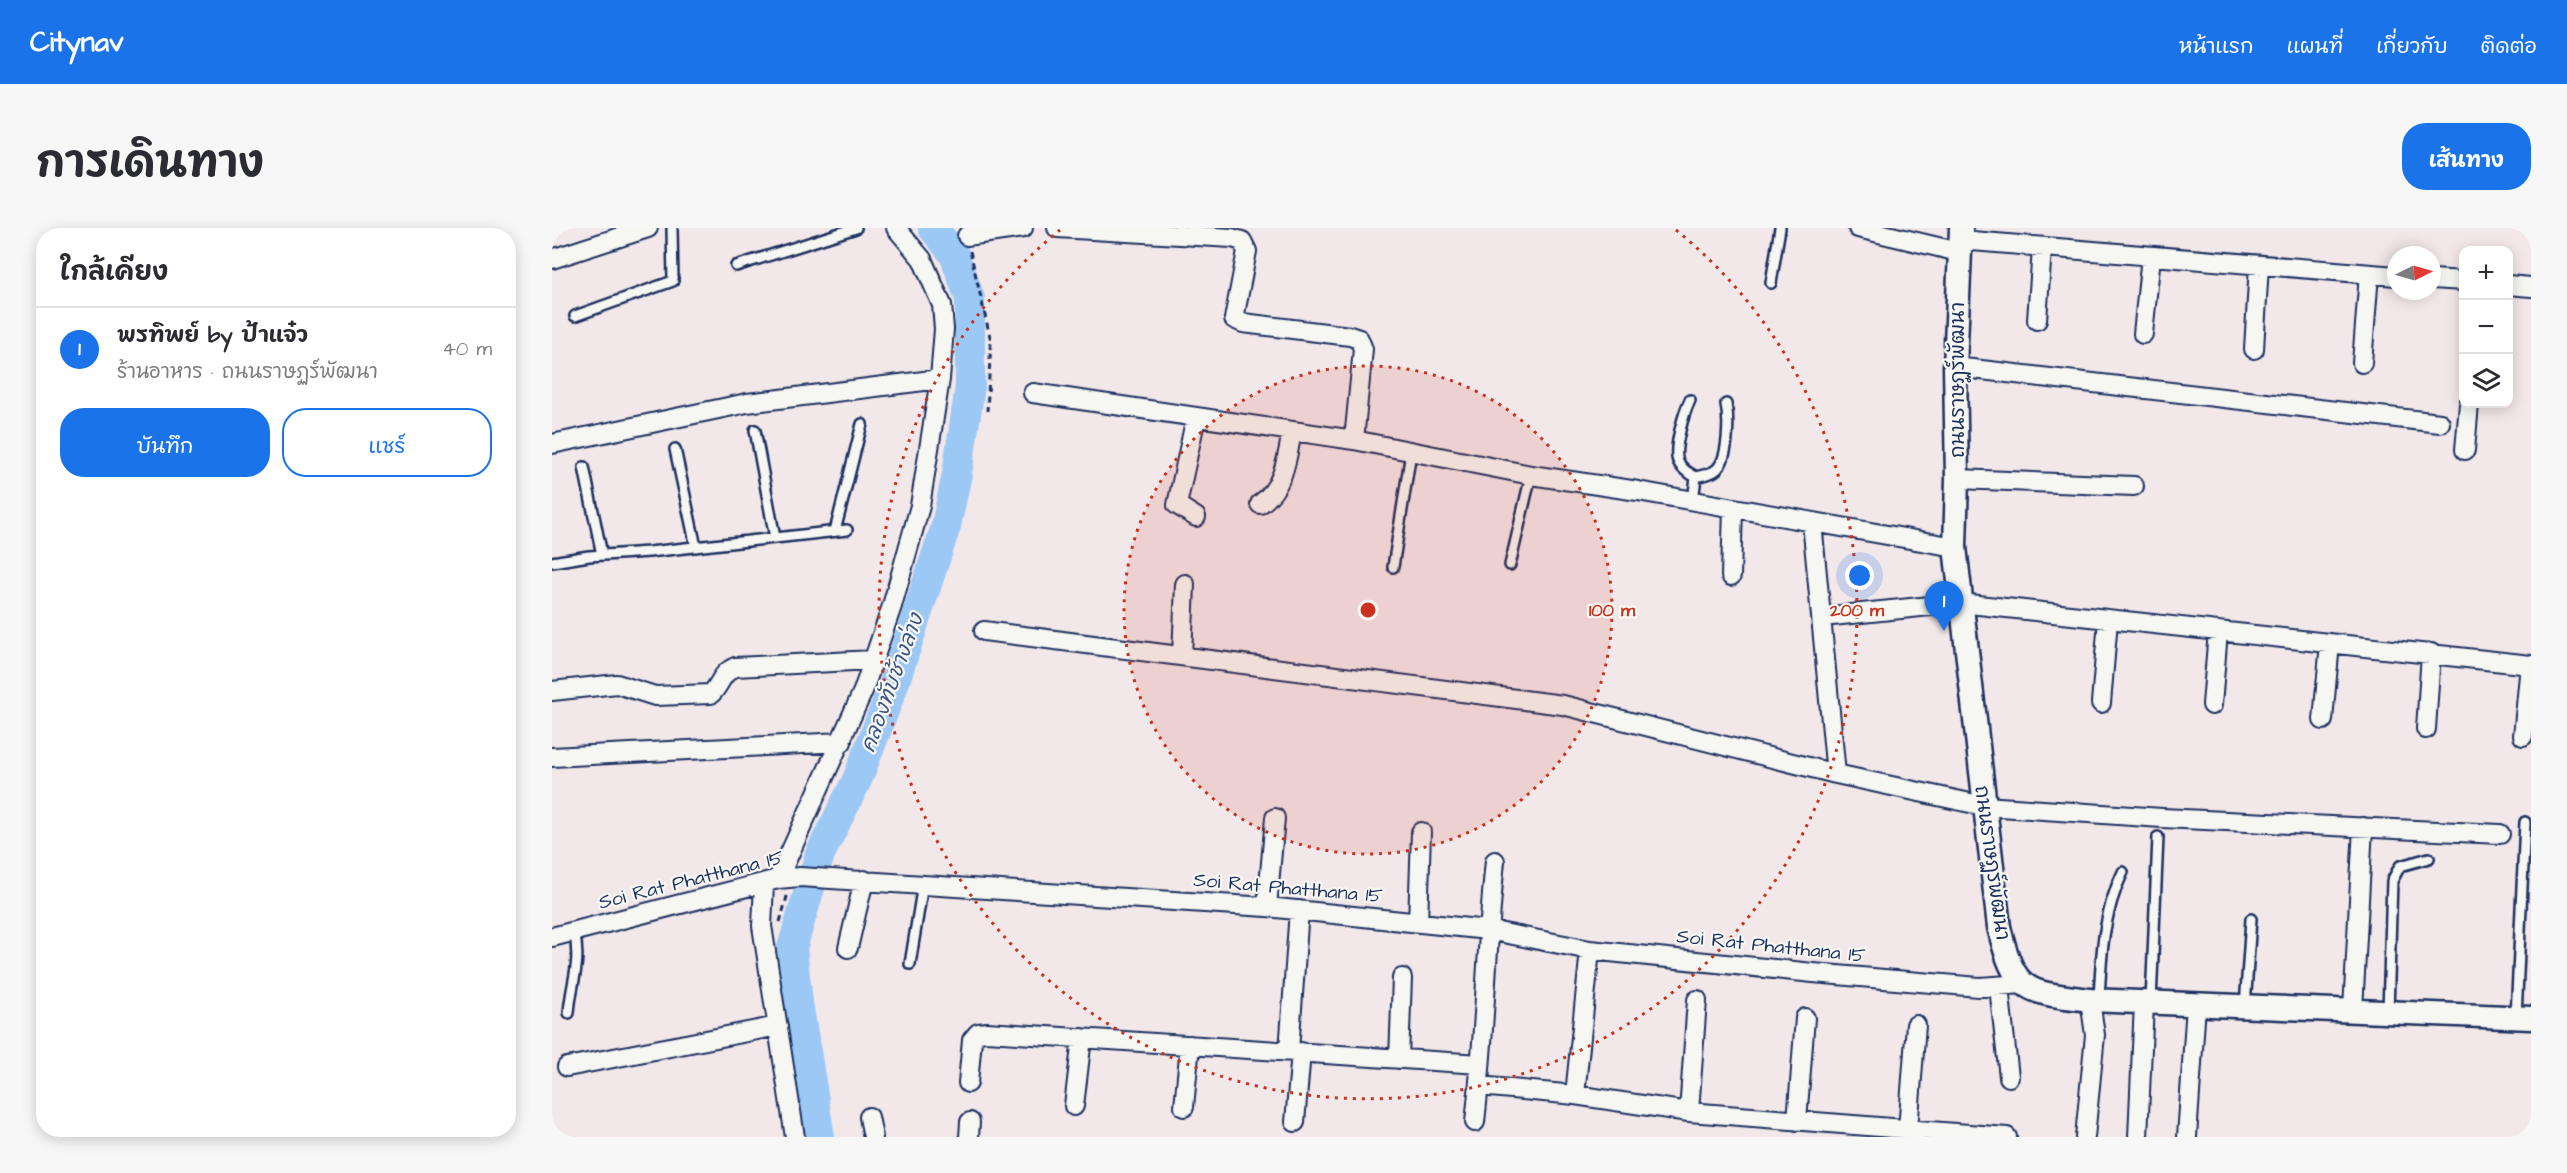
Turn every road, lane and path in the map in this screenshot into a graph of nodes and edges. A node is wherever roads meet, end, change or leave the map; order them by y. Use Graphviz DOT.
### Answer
graph roads {
  1 [pos="648,228"];
  2 [pos="672,228"];
  3 [pos="856,228"];
  4 [pos="896,228"];
  5 [pos="1023,228"];
  6 [pos="1057,228"];
  7 [pos="1780,228"];
  8 [pos="1858,228"];
  9 [pos="967,236"];
  10 [pos="1960,240"];
  11 [pos="2042,248"];
  12 [pos="2151,256"];
  13 [pos="552,259"];
  14 [pos="2259,265"];
  15 [pos="736,266"];
  16 [pos="2369,274"];
  17 [pos="2387,275"];
  18 [pos="2441,280"];
  19 [pos="2459,281"];
  20 [pos="1771,283"];
  21 [pos="2513,285"];
  22 [pos="2531,287"];
  23 [pos="575,316"];
  24 [pos="2037,320"];
  25 [pos="2143,334"];
  26 [pos="2254,349"];
  27 [pos="2362,363"];
  28 [pos="1955,367"];
  29 [pos="940,379"];
  30 [pos="1033,393"];
  31 [pos="1690,400"];
  32 [pos="1726,404"];
  33 [pos="2469,408"];
  34 [pos="987,411"];
  35 [pos="1196,417"];
  36 [pos="2440,423"];
  37 [pos="862,424"];
  38 [pos="755,430"];
  39 [pos="1292,431"];
  40 [pos="1354,440"];
  41 [pos="552,444"];
  42 [pos="675,449"];
  43 [pos="2465,450"];
  44 [pos="1411,452"];
  45 [pos="584,467"];
  46 [pos="1531,475"];
  47 [pos="1696,477"];
  48 [pos="1957,479"];
  49 [pos="2134,486"];
  50 [pos="1693,501"];
  51 [pos="1260,504"];
  52 [pos="1733,508"];
  53 [pos="1196,517"];
  54 [pos="1812,522"];
  55 [pos="847,530"];
  56 [pos="835,531"];
  57 [pos="776,538"];
  58 [pos="696,547"];
  59 [pos="1955,547"];
  60 [pos="602,555"];
  61 [pos="552,562"];
  62 [pos="1510,566"];
  63 [pos="1393,567"];
  64 [pos="1731,576"];
  65 [pos="1185,584"];
  66 [pos="1960,603"];
  67 [pos="1822,617"];
  68 [pos="2108,620"];
  69 [pos="984,631"];
  70 [pos="2218,631"];
  71 [pos="2330,643"];
  72 [pos="2431,653"];
  73 [pos="1182,656"];
  74 [pos="873,660"];
  75 [pos="2530,665"];
  76 [pos="552,691"];
  77 [pos="2101,703"];
  78 [pos="2212,705"];
  79 [pos="2323,720"];
  80 [pos="2426,729"];
  81 [pos="2523,736"];
  82 [pos="842,742"];
  83 [pos="552,757"];
  84 [pos="1836,774"];
  85 [pos="1984,806"];
  86 [pos="1275,818"];
  87 [pos="2525,822"];
  88 [pos="2363,827"];
  89 [pos="1421,832"];
  90 [pos="2500,834"];
  91 [pos="2158,837"];
  92 [pos="2429,858"];
  93 [pos="1496,861"];
  94 [pos="2123,872"];
  95 [pos="784,879"];
  96 [pos="864,880"];
  97 [pos="923,884"];
  98 [pos="2526,902"];
  99 [pos="1267,907"];
  100 [pos="1299,910"];
  101 [pos="2251,919"];
  102 [pos="1418,923"];
  103 [pos="780,926"];
  104 [pos="1488,930"];
  105 [pos="574,932"];
  106 [pos="552,937"];
  107 [pos="848,948"];
  108 [pos="1590,950"];
  109 [pos="910,964"];
  110 [pos="1402,978"];
  111 [pos="2024,984"];
  112 [pos="1999,987"];
  113 [pos="1697,1000"];
  114 [pos="2094,1000"];
  115 [pos="2148,1003"];
  116 [pos="2196,1005"];
  117 [pos="2245,1006"];
  118 [pos="2354,1010"];
  119 [pos="2388,1012"];
  120 [pos="569,1013"];
  121 [pos="1805,1018"];
  122 [pos="2523,1018"];
  123 [pos="1916,1025"];
  124 [pos="778,1026"];
  125 [pos="1082,1038"];
  126 [pos="1190,1045"];
  127 [pos="1295,1052"];
  128 [pos="1399,1059"];
  129 [pos="1480,1064"];
  130 [pos="567,1067"];
  131 [pos="2009,1077"];
  132 [pos="968,1083"];
  133 [pos="1479,1086"];
  134 [pos="1575,1095"];
  135 [pos="1074,1106"];
  136 [pos="1184,1107"];
  137 [pos="1689,1112"];
  138 [pos="869,1117"];
  139 [pos="1797,1121"];
  140 [pos="1295,1122"];
  141 [pos="1475,1122"];
  142 [pos="1908,1130"];
  143 [pos="795,1137"];
  144 [pos="873,1137"];
  145 [pos="2007,1137"];
  146 [pos="2085,1137"];
  147 [pos="2138,1137"];
  148 [pos="2187,1137"];
  1 -- 13 [label="street"];
  2 -- 23 [label="lane"];
  3 -- 15 [label="lane"];
  4 -- 29 [label="street"];
  5 -- 9 [label="street"];
  6 -- 40 [label="street"];
  7 -- 20 [label="lane"];
  8 -- 10 [label="street"];
  9 -- 34 [label="path"];
  10 -- 11 [label="street"];
  10 -- 28 [label="street, ถนนราษฏร์พัฒนา"];
  11 -- 12 [label="street"];
  11 -- 24 [label="street"];
  12 -- 14 [label="street"];
  12 -- 25 [label="street"];
  14 -- 16 [label="street"];
  14 -- 26 [label="street"];
  16 -- 17 [label="street"];
  16 -- 27 [label="street"];
  18 -- 19 [label="street"];
  21 -- 22 [label="street"];
  28 -- 36 [label="street"];
  28 -- 48 [label="street, ถนนราษฏร์พัฒนา"];
  29 -- 41 [label="street"];
  29 -- 74 [label="street"];
  30 -- 35 [label="street"];
  31 -- 47 [label="lane"];
  32 -- 47 [label="lane"];
  33 -- 43 [label="street"];
  35 -- 39 [label="street"];
  35 -- 53 [label="street"];
  37 -- 56 [label="lane"];
  38 -- 57 [label="lane"];
  39 -- 40 [label="street"];
  39 -- 51 [label="street"];
  40 -- 44 [label="street"];
  42 -- 58 [label="lane"];
  44 -- 46 [label="street"];
  44 -- 63 [label="lane"];
  45 -- 60 [label="lane"];
  46 -- 50 [label="street"];
  46 -- 62 [label="lane"];
  47 -- 50 [label="lane"];
  48 -- 49 [label="street"];
  48 -- 59 [label="street, ถนนราษฏร์พัฒนา"];
  50 -- 52 [label="street"];
  52 -- 54 [label="street"];
  52 -- 64 [label="street"];
  54 -- 59 [label="street"];
  54 -- 67 [label="street"];
  55 -- 56 [label="lane"];
  56 -- 57 [label="lane"];
  57 -- 58 [label="lane"];
  58 -- 60 [label="lane"];
  59 -- 66 [label="street, ถนนราษฏร์พัฒนา"];
  60 -- 61 [label="lane"];
  65 -- 73 [label="street"];
  66 -- 67 [label="street"];
  66 -- 68 [label="street"];
  66 -- 85 [label="street, ถนนราษฏร์พัฒนา"];
  67 -- 84 [label="street"];
  68 -- 70 [label="street"];
  68 -- 77 [label="street"];
  69 -- 73 [label="street"];
  70 -- 71 [label="street"];
  70 -- 78 [label="street"];
  71 -- 72 [label="street"];
  71 -- 79 [label="street"];
  72 -- 75 [label="street"];
  72 -- 80 [label="street"];
  73 -- 84 [label="street"];
  74 -- 76 [label="street"];
  74 -- 82 [label="street"];
  75 -- 81 [label="street"];
  82 -- 83 [label="street"];
  82 -- 95 [label="street"];
  84 -- 85 [label="street"];
  85 -- 88 [label="street"];
  85 -- 111 [label="street, ถนนราษฏร์พัฒนา"];
  86 -- 99 [label="street"];
  87 -- 98 [label="lane"];
  88 -- 90 [label="street"];
  88 -- 118 [label="street"];
  89 -- 102 [label="street"];
  91 -- 115 [label="lane"];
  92 -- 119 [label="lane"];
  93 -- 104 [label="street"];
  94 -- 114 [label="lane"];
  95 -- 96 [label="street, Soi Rat Phatthana 15"];
  95 -- 103 [label="path"];
  95 -- 105 [label="street, Soi Rat Phatthana 15"];
  95 -- 124 [label="street"];
  96 -- 97 [label="street, Soi Rat Phatthana 15"];
  96 -- 107 [label="street"];
  97 -- 99 [label="street, Soi Rat Phatthana 15"];
  97 -- 109 [label="lane"];
  98 -- 122 [label="lane"];
  99 -- 100 [label="street, Soi Rat Phatthana 15"];
  100 -- 102 [label="street, Soi Rat Phatthana 15"];
  100 -- 127 [label="street"];
  101 -- 117 [label="lane"];
  102 -- 104 [label="street, Soi Rat Phatthana 15"];
  104 -- 108 [label="street, Soi Rat Phatthana 15"];
  104 -- 129 [label="street"];
  105 -- 106 [label="street, Soi Rat Phatthana 15"];
  105 -- 120 [label="lane"];
  108 -- 112 [label="street, Soi Rat Phatthana 15"];
  108 -- 134 [label="street"];
  110 -- 128 [label="street"];
  111 -- 112 [label="street, Soi Rat Phatthana 15"];
  111 -- 114 [label="street"];
  112 -- 131 [label="street"];
  113 -- 137 [label="street"];
  114 -- 115 [label="street"];
  114 -- 146 [label="street"];
  115 -- 116 [label="street"];
  115 -- 147 [label="street"];
  116 -- 117 [label="street"];
  116 -- 148 [label="street"];
  117 -- 118 [label="street"];
  118 -- 119 [label="street"];
  119 -- 122 [label="street"];
  121 -- 139 [label="street"];
  123 -- 142 [label="street"];
  124 -- 130 [label="street"];
  124 -- 143 [label="street"];
  125 -- 126 [label="street"];
  125 -- 132 [label="street"];
  125 -- 135 [label="street"];
  126 -- 127 [label="street"];
  126 -- 136 [label="street"];
  127 -- 128 [label="street"];
  127 -- 140 [label="street"];
  128 -- 129 [label="street"];
  129 -- 133 [label="street"];
  133 -- 134 [label="street"];
  133 -- 141 [label="street"];
  134 -- 137 [label="street"];
  137 -- 139 [label="street"];
  138 -- 144 [label="street"];
  139 -- 142 [label="street"];
  142 -- 145 [label="street"];
}
